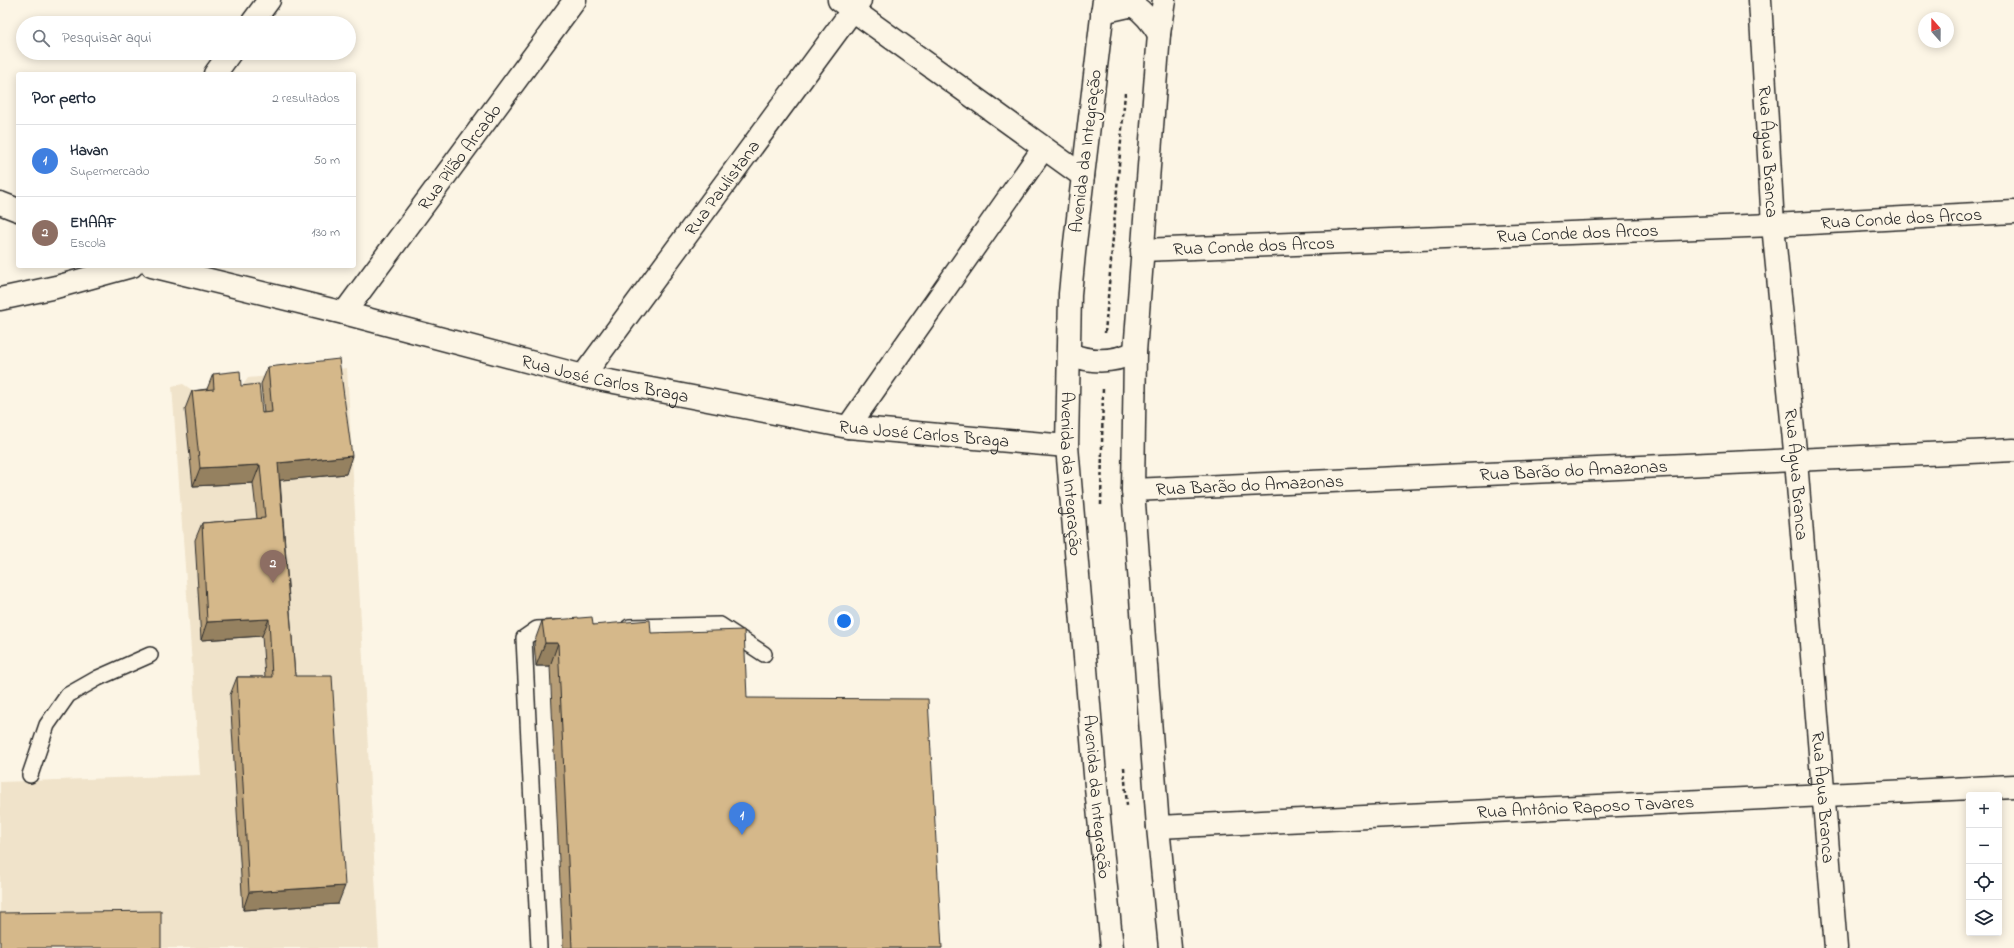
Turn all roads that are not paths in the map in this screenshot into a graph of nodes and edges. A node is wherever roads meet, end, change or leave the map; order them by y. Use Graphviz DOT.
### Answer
graph roads {
  1 [pos="269,0"];
  2 [pos="575,0"];
  3 [pos="1164,0"];
  4 [pos="1760,0"];
  5 [pos="850,3"];
  6 [pos="1103,6"];
  7 [pos="257,16"];
  8 [pos="1159,34"];
  9 [pos="225,60"];
  10 [pos="216,72"];
  11 [pos="1043,149"];
  12 [pos="1083,176"];
  13 [pos="0,203"];
  14 [pos="16,209"];
  15 [pos="2014,212"];
  16 [pos="1773,225"];
  17 [pos="1142,250"];
  18 [pos="125,268"];
  19 [pos="160,268"];
  20 [pos="0,299"];
  21 [pos="344,313"];
  22 [pos="1135,352"];
  23 [pos="1069,354"];
  24 [pos="583,376"];
  25 [pos="848,428"];
  26 [pos="1067,446"];
  27 [pos="2014,450"];
  28 [pos="1796,461"];
  29 [pos="1133,490"];
  30 [pos="617,627"];
  31 [pos="577,628"];
  32 [pos="764,654"];
  33 [pos="150,655"];
  34 [pos="30,775"];
  35 [pos="2014,786"];
  36 [pos="1822,795"];
  37 [pos="1158,828"];
  38 [pos="539,948"];
  39 [pos="1112,948"];
  40 [pos="1170,948"];
  41 [pos="1836,948"];
  1 -- 7 [label="street"];
  2 -- 21 [label="street, Rua Pilão Arcado"];
  3 -- 8 [label="street"];
  4 -- 16 [label="street, Rua Água Branca"];
  5 -- 11 [label="street"];
  5 -- 24 [label="street, Rua Paulistana"];
  6 -- 8 [label="street"];
  6 -- 12 [label="street, Avenida da Integração"];
  8 -- 17 [label="street"];
  9 -- 10 [label="street"];
  11 -- 12 [label="street"];
  11 -- 25 [label="street"];
  12 -- 23 [label="street, Avenida da Integração"];
  13 -- 14 [label="street"];
  15 -- 16 [label="street, Rua Conde dos Arcos"];
  16 -- 17 [label="street, Rua Conde dos Arcos"];
  16 -- 28 [label="street, Rua Água Branca"];
  17 -- 22 [label="street"];
  18 -- 20 [label="street"];
  19 -- 21 [label="street, Rua José Carlos Braga"];
  21 -- 24 [label="street, Rua José Carlos Braga"];
  22 -- 23 [label="street"];
  22 -- 29 [label="street"];
  23 -- 26 [label="street, Avenida da Integração"];
  24 -- 25 [label="street, Rua José Carlos Braga"];
  25 -- 26 [label="street, Rua José Carlos Braga"];
  26 -- 39 [label="street, Avenida da Integração"];
  27 -- 28 [label="street, Rua Barão do Amazonas"];
  28 -- 29 [label="street, Rua Barão do Amazonas"];
  28 -- 36 [label="street, Rua Água Branca"];
  29 -- 37 [label="street"];
  30 -- 32 [label="lane"];
  31 -- 38 [label="lane"];
  33 -- 34 [label="lane"];
  35 -- 36 [label="street, Rua Antônio Raposo Tavares"];
  36 -- 37 [label="street, Rua Antônio Raposo Tavares"];
  36 -- 41 [label="street, Rua Água Branca"];
  37 -- 40 [label="street"];
}
